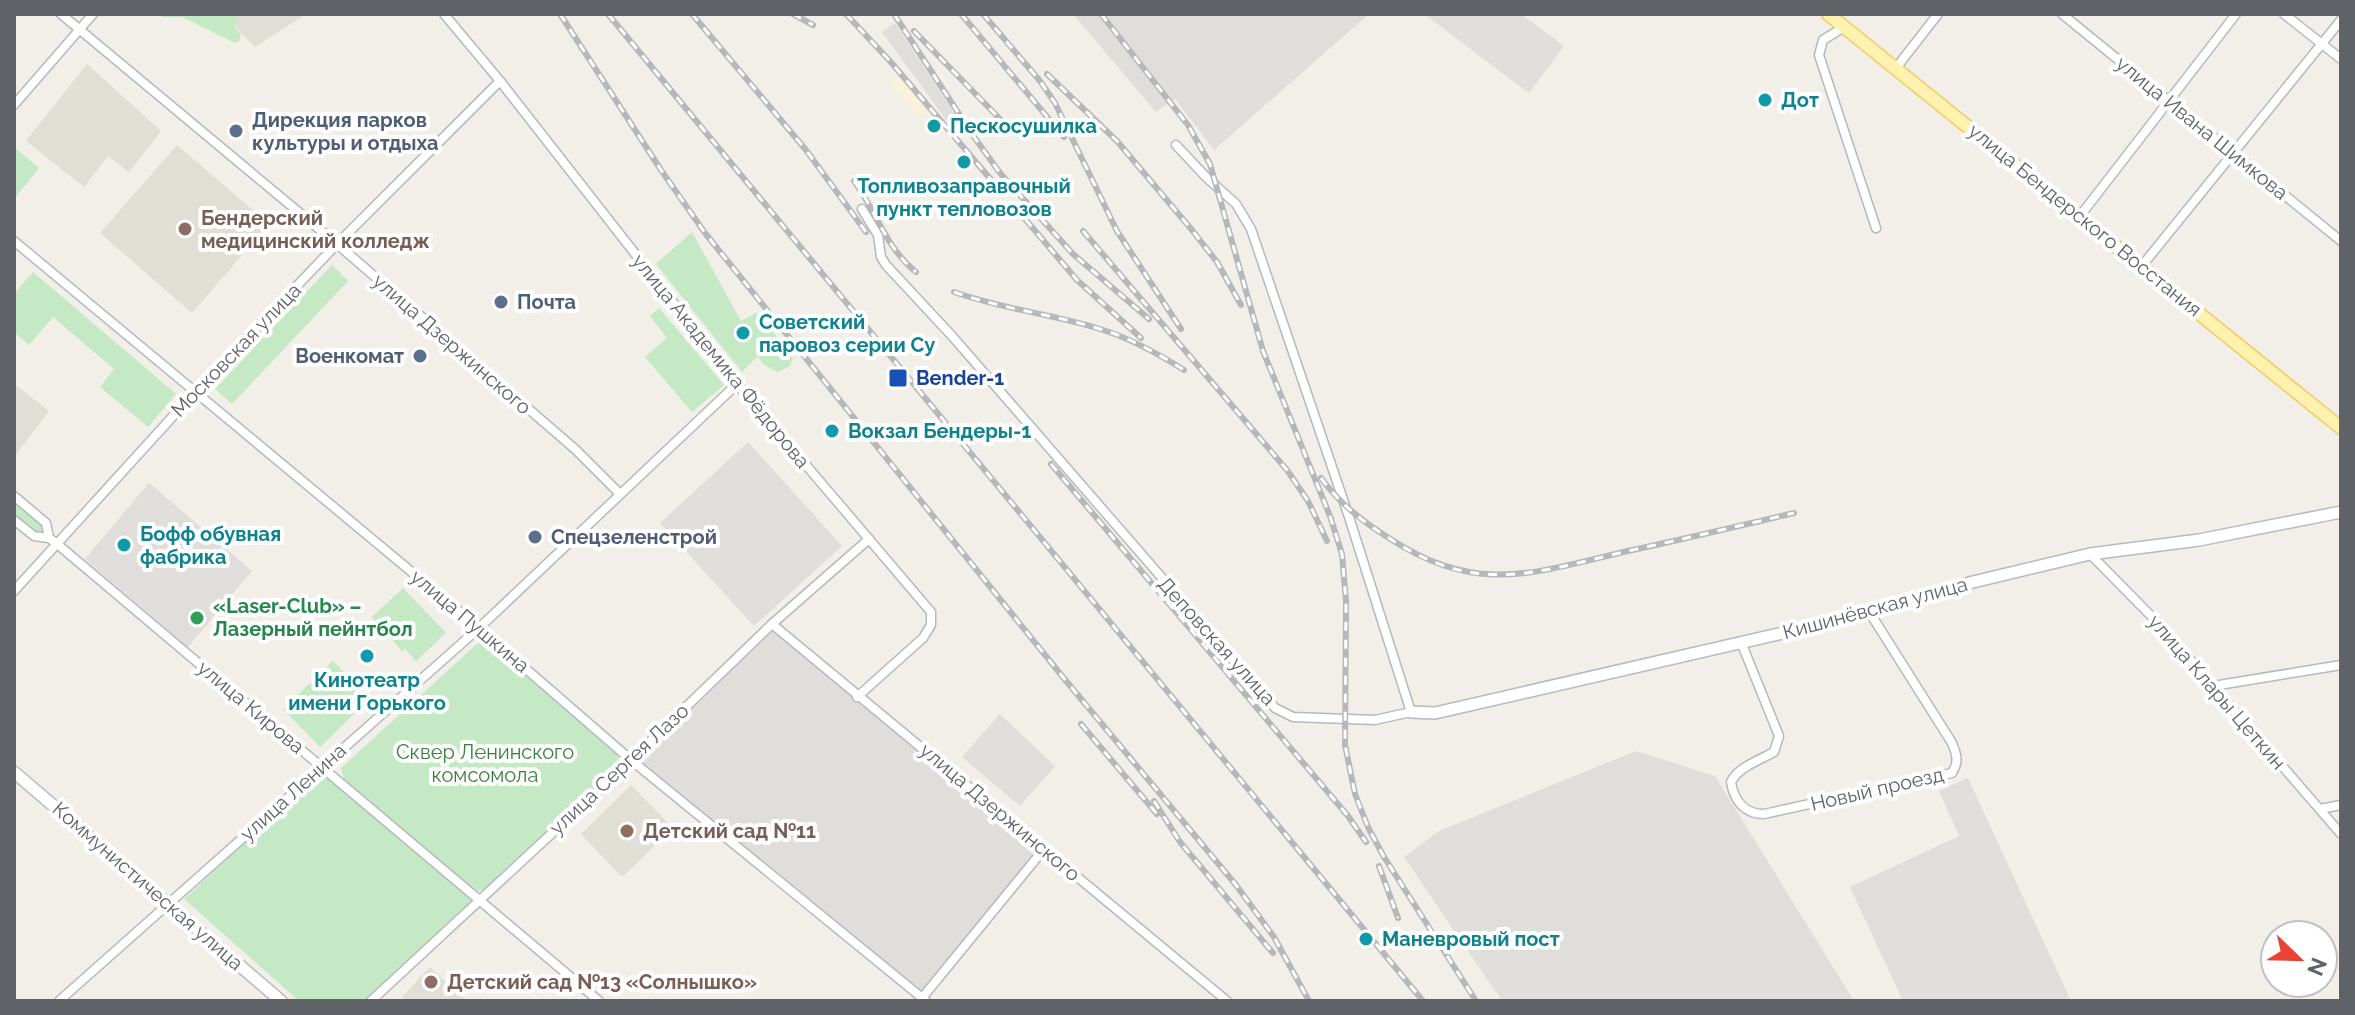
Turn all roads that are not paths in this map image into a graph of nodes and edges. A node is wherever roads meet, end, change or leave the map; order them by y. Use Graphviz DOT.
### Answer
graph roads {
  1 [pos="61,14"];
  2 [pos="93,14"];
  3 [pos="444,14"];
  4 [pos="1828,14"];
  5 [pos="1938,14"];
  6 [pos="2062,14"];
  7 [pos="2236,14"];
  8 [pos="2284,14"];
  9 [pos="2341,20"];
  10 [pos="1844,27"];
  11 [pos="80,30"];
  12 [pos="2323,44"];
  13 [pos="2341,59"];
  14 [pos="1896,68"];
  15 [pos="500,81"];
  16 [pos="2169,100"];
  17 [pos="14,105"];
  18 [pos="1176,145"];
  19 [pos="2233,155"];
  20 [pos="862,209"];
  21 [pos="2080,216"];
  22 [pos="1876,228"];
  23 [pos="14,241"];
  24 [pos="2341,241"];
  25 [pos="337,244"];
  26 [pos="2141,267"];
  27 [pos="737,384"];
  28 [pos="195,392"];
  29 [pos="2340,426"];
  30 [pos="619,493"];
  31 [pos="14,496"];
  32 [pos="2341,512"];
  33 [pos="14,520"];
  34 [pos="869,539"];
  35 [pos="52,541"];
  36 [pos="2090,554"];
  37 [pos="14,591"];
  38 [pos="1870,613"];
  39 [pos="772,624"];
  40 [pos="479,628"];
  41 [pos="1741,642"];
  42 [pos="2341,665"];
  43 [pos="2213,686"];
  44 [pos="857,697"];
  45 [pos="1411,712"];
  46 [pos="631,760"];
  47 [pos="321,766"];
  48 [pos="14,772"];
  49 [pos="2341,805"];
  50 [pos="2320,809"];
  51 [pos="2341,834"];
  52 [pos="1044,849"];
  53 [pos="481,899"];
  54 [pos="169,903"];
  55 [pos="924,999"];
  56 [pos="59,1001"];
  57 [pos="281,1001"];
  58 [pos="371,1001"];
  59 [pos="599,1001"];
  60 [pos="1227,1001"];
  1 -- 11 [label="street, улица Дзержинского"];
  2 -- 11 [label="street"];
  3 -- 15 [label="street, улица Академика Фёдорова"];
  4 -- 10 [label="main road, улица Бендерского Восстания"];
  5 -- 14 [label="street"];
  6 -- 16 [label="street, улица Ивана Шимкова"];
  7 -- 16 [label="street"];
  8 -- 12 [label="street"];
  9 -- 12 [label="street"];
  10 -- 14 [label="main road, улица Бендерского Восстания"];
  10 -- 22 [label="street"];
  11 -- 17 [label="street"];
  11 -- 25 [label="street, улица Дзержинского"];
  12 -- 13 [label="street"];
  12 -- 19 [label="street"];
  14 -- 21 [label="main road, улица Бендерского Восстания"];
  15 -- 25 [label="street, Московская улица"];
  15 -- 27 [label="street, улица Академика Фёдорова"];
  16 -- 19 [label="street, улица Ивана Шимкова"];
  16 -- 21 [label="street"];
  18 -- 45 [label="street"];
  19 -- 24 [label="street, улица Ивана Шимкова"];
  19 -- 26 [label="street"];
  20 -- 45 [label="street, Деповская улица"];
  21 -- 26 [label="main road, улица Бендерского Восстания"];
  23 -- 28 [label="street, улица Пушкина"];
  25 -- 28 [label="street, Московская улица"];
  25 -- 30 [label="street, улица Дзержинского"];
  26 -- 29 [label="main road, улица Бендерского Восстания"];
  27 -- 30 [label="street, улица Ленина"];
  27 -- 34 [label="street, улица Академика Фёдорова"];
  28 -- 35 [label="street, Московская улица"];
  28 -- 40 [label="street, улица Пушкина"];
  30 -- 40 [label="street, улица Ленина"];
  31 -- 35 [label="street, улица Кирова"];
  32 -- 36 [label="street, Кишинёвская улица"];
  33 -- 35 [label="street, улица Кирова"];
  34 -- 39 [label="street, улица Сергея Лазо"];
  34 -- 44 [label="street, улица Академика Фёдорова"];
  35 -- 37 [label="street, Московская улица"];
  35 -- 47 [label="street, улица Кирова"];
  36 -- 38 [label="street, Кишинёвская улица"];
  36 -- 43 [label="street, улица Клары Цеткин"];
  38 -- 41 [label="street, Кишинёвская улица"];
  38 -- 41 [label="street, Новый проезд"];
  39 -- 44 [label="street, улица Дзержинского"];
  39 -- 46 [label="street, улица Сергея Лазо"];
  40 -- 46 [label="street, улица Пушкина"];
  40 -- 47 [label="street, улица Ленина"];
  41 -- 45 [label="street, Кишинёвская улица"];
  42 -- 43 [label="street"];
  43 -- 50 [label="street, улица Клары Цеткин"];
  44 -- 52 [label="street, улица Дзержинского"];
  46 -- 53 [label="street, улица Сергея Лазо"];
  46 -- 55 [label="street, улица Пушкина"];
  47 -- 53 [label="street, улица Кирова"];
  47 -- 54 [label="street, улица Ленина"];
  48 -- 54 [label="street, Коммунистическая улица"];
  49 -- 50 [label="street"];
  50 -- 51 [label="street, улица Клары Цеткин"];
  52 -- 55 [label="street"];
  52 -- 60 [label="street, улица Дзержинского"];
  53 -- 58 [label="street, улица Сергея Лазо"];
  53 -- 59 [label="street, улица Кирова"];
  54 -- 56 [label="street, улица Ленина"];
  54 -- 57 [label="street, Коммунистическая улица"];
}
